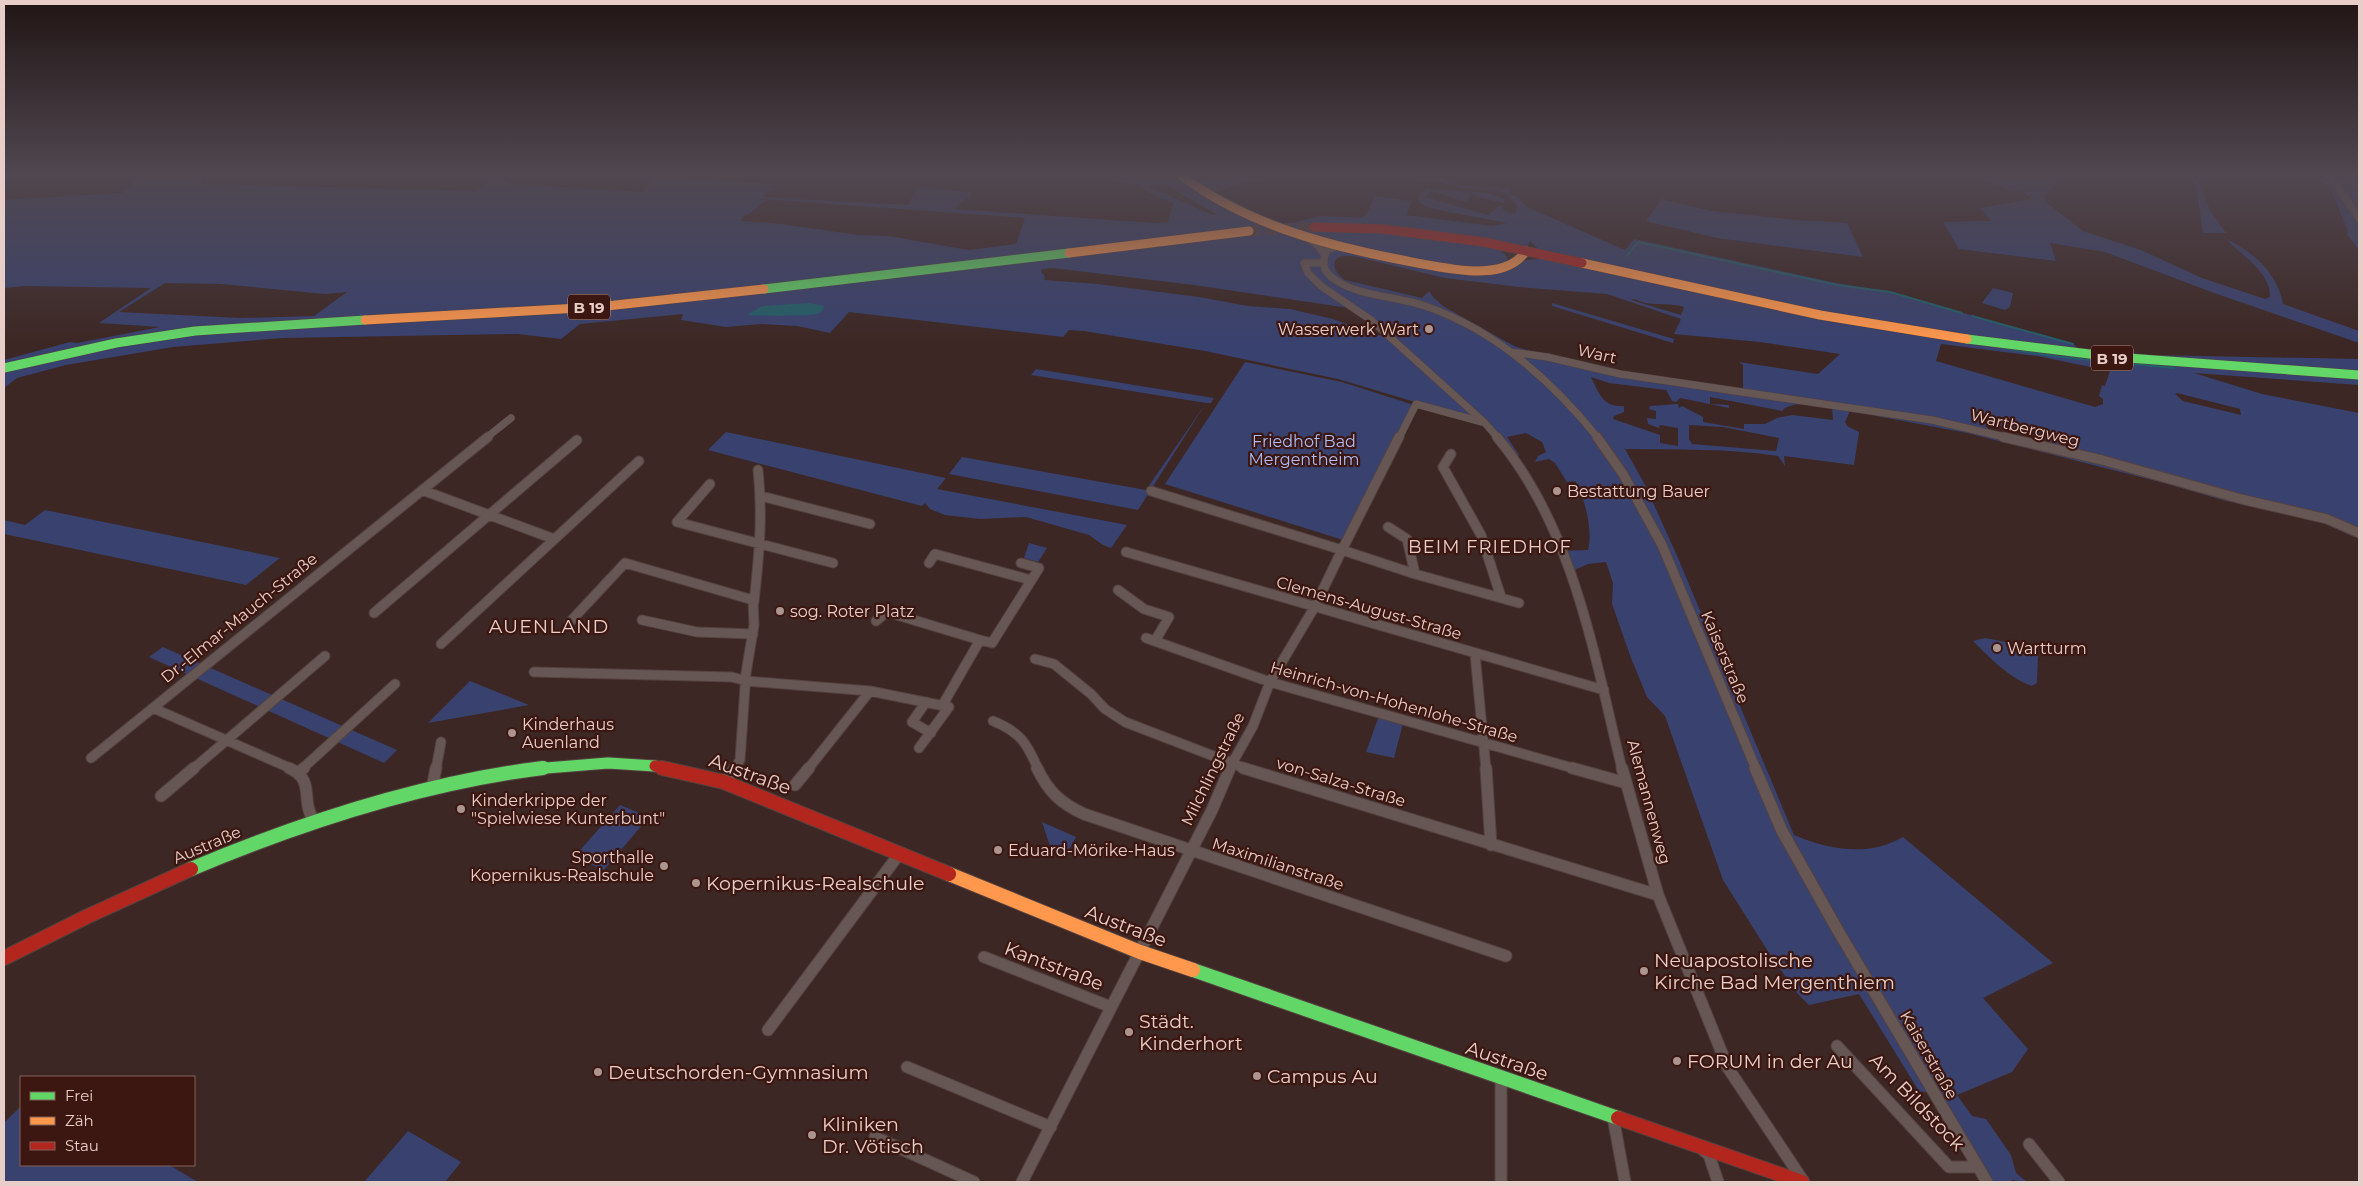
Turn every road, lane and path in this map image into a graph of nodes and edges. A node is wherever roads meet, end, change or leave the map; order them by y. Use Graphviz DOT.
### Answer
graph roads {
  1 [pos="1238,231"];
  2 [pos="1291,231"];
  3 [pos="1401,231"];
  4 [pos="1306,237"];
  5 [pos="1484,242"];
  6 [pos="1338,246"];
  7 [pos="1523,250"];
  8 [pos="1324,258"];
  9 [pos="1561,259"];
  10 [pos="1512,262"];
  11 [pos="1510,352"];
  12 [pos="4,368"];
  13 [pos="2359,375"];
  14 [pos="1678,382"];
  15 [pos="510,418"];
  16 [pos="1485,423"];
  17 [pos="577,440"];
  18 [pos="1451,454"];
  19 [pos="639,461"];
  20 [pos="758,470"];
  21 [pos="710,484"];
  22 [pos="422,490"];
  23 [pos="1151,491"];
  24 [pos="761,496"];
  25 [pos="490,514"];
  26 [pos="870,524"];
  27 [pos="1388,528"];
  28 [pos="2359,533"];
  29 [pos="554,538"];
  30 [pos="761,544"];
  31 [pos="1342,550"];
  32 [pos="1126,552"];
  33 [pos="833,563"];
  34 [pos="929,563"];
  35 [pos="1415,574"];
  36 [pos="1014,575"];
  37 [pos="1030,580"];
  38 [pos="1118,590"];
  39 [pos="1501,597"];
  40 [pos="749,598"];
  41 [pos="1519,603"];
  42 [pos="1314,608"];
  43 [pos="374,613"];
  44 [pos="642,620"];
  45 [pos="876,621"];
  46 [pos="569,623"];
  47 [pos="753,634"];
  48 [pos="980,640"];
  49 [pos="441,644"];
  50 [pos="1475,654"];
  51 [pos="325,656"];
  52 [pos="1034,659"];
  53 [pos="534,672"];
  54 [pos="746,681"];
  55 [pos="1270,682"];
  56 [pos="395,684"];
  57 [pos="1604,690"];
  58 [pos="870,691"];
  59 [pos="926,702"];
  60 [pos="945,707"];
  61 [pos="153,708"];
  62 [pos="993,721"];
  63 [pos="931,733"];
  64 [pos="227,741"];
  65 [pos="441,742"];
  66 [pos="1485,745"];
  67 [pos="919,748"];
  68 [pos="91,758"];
  69 [pos="1232,764"];
  70 [pos="299,772"];
  71 [pos="724,782"];
  72 [pos="1626,783"];
  73 [pos="795,785"];
  74 [pos="432,788"];
  75 [pos="161,796"];
  76 [pos="315,821"];
  77 [pos="1491,845"];
  78 [pos="1192,850"];
  79 [pos="900,853"];
  80 [pos="1658,895"];
  81 [pos="1140,952"];
  82 [pos="1506,956"];
  83 [pos="984,957"];
  84 [pos="4,958"];
  85 [pos="1111,1007"];
  86 [pos="768,1030"];
  87 [pos="1837,1046"];
  88 [pos="907,1067"];
  89 [pos="1501,1078"];
  90 [pos="1613,1117"];
  91 [pos="1051,1127"];
  92 [pos="875,1137"];
  93 [pos="2029,1144"];
  94 [pos="1699,1147"];
  95 [pos="1976,1167"];
  96 [pos="974,1182"];
  97 [pos="1022,1182"];
  98 [pos="1501,1182"];
  99 [pos="1624,1182"];
  100 [pos="1718,1182"];
  101 [pos="1803,1182"];
  102 [pos="1986,1182"];
  103 [pos="2059,1182"];
  1 -- 12 [label="main road, B 19"];
  2 -- 4 [label="main road"];
  3 -- 5 [label="main road, B 19"];
  4 -- 6 [label="main road"];
  4 -- 8 [label="street, Kaiserstraße"];
  5 -- 7 [label="main road, B 19"];
  5 -- 10 [label="main road"];
  6 -- 8 [label="street"];
  6 -- 10 [label="main road"];
  7 -- 9 [label="main road, B 19"];
  7 -- 10 [label="main road"];
  8 -- 11 [label="street, Kaiserstraße"];
  8 -- 16 [label="street, Alemannenweg"];
  9 -- 10 [label="main road"];
  9 -- 13 [label="main road, B 19"];
  11 -- 14 [label="street, Wart"];
  11 -- 95 [label="street, Kaiserstraße"];
  14 -- 28 [label="street, Wartbergweg"];
  15 -- 22 [label="street, Dr.-Elmar-Mauch-Straße"];
  16 -- 31 [label="street, Milchlingstraße"];
  16 -- 57 [label="street, Alemannenweg"];
  17 -- 25 [label="street"];
  18 -- 39 [label="street"];
  19 -- 29 [label="street"];
  20 -- 24 [label="street"];
  21 -- 30 [label="street"];
  22 -- 25 [label="street"];
  22 -- 61 [label="street, Dr.-Elmar-Mauch-Straße"];
  23 -- 31 [label="street"];
  24 -- 26 [label="street"];
  24 -- 30 [label="street"];
  25 -- 29 [label="street"];
  25 -- 43 [label="street"];
  27 -- 35 [label="street"];
  29 -- 49 [label="street"];
  30 -- 33 [label="street"];
  30 -- 40 [label="street"];
  31 -- 35 [label="street"];
  31 -- 42 [label="street, Milchlingstraße"];
  32 -- 42 [label="street, Clemens-August-Straße"];
  34 -- 36 [label="street"];
  35 -- 39 [label="street"];
  36 -- 37 [label="street"];
  36 -- 37 [label="street"];
  37 -- 48 [label="street"];
  38 -- 55 [label="street, Heinrich-von-Hohenlohe-Straße"];
  39 -- 41 [label="street"];
  40 -- 46 [label="street"];
  40 -- 47 [label="street"];
  42 -- 50 [label="street, Clemens-August-Straße"];
  42 -- 55 [label="street, Milchlingstraße"];
  44 -- 47 [label="street"];
  45 -- 48 [label="street"];
  47 -- 54 [label="street"];
  48 -- 60 [label="street"];
  50 -- 57 [label="street, Clemens-August-Straße"];
  50 -- 66 [label="street"];
  51 -- 64 [label="street"];
  52 -- 69 [label="street, von-Salza-Straße"];
  53 -- 54 [label="street"];
  54 -- 58 [label="street"];
  54 -- 71 [label="street"];
  55 -- 66 [label="street, Heinrich-von-Hohenlohe-Straße"];
  55 -- 69 [label="street, Milchlingstraße"];
  56 -- 70 [label="street"];
  57 -- 72 [label="street, Alemannenweg"];
  58 -- 59 [label="street"];
  58 -- 73 [label="street"];
  59 -- 60 [label="street"];
  59 -- 63 [label="street"];
  60 -- 63 [label="street"];
  61 -- 64 [label="street"];
  61 -- 68 [label="street, Dr.-Elmar-Mauch-Straße"];
  62 -- 78 [label="street, Maximilianstraße"];
  63 -- 67 [label="street"];
  64 -- 70 [label="street"];
  64 -- 75 [label="street"];
  65 -- 74 [label="street"];
  66 -- 72 [label="street, Heinrich-von-Hohenlohe-Straße"];
  66 -- 77 [label="street"];
  69 -- 77 [label="street, von-Salza-Straße"];
  69 -- 78 [label="street, Milchlingstraße"];
  70 -- 76 [label="street"];
  71 -- 74 [label="main road, Austraße"];
  71 -- 79 [label="main road, Austraße"];
  72 -- 80 [label="street, Alemannenweg"];
  74 -- 76 [label="main road, Austraße"];
  76 -- 84 [label="main road, Austraße"];
  77 -- 80 [label="street, von-Salza-Straße"];
  78 -- 81 [label="street, Milchlingstraße"];
  78 -- 82 [label="street, Maximilianstraße"];
  79 -- 81 [label="main road, Austraße"];
  79 -- 86 [label="street"];
  80 -- 101 [label="street, Alemannenweg"];
  81 -- 85 [label="street, Milchlingstraße"];
  81 -- 89 [label="main road, Austraße"];
  83 -- 85 [label="street, Kantstraße"];
  85 -- 91 [label="street, Milchlingstraße"];
  87 -- 95 [label="street, Am Bildstock"];
  88 -- 91 [label="street"];
  89 -- 90 [label="main road, Austraße"];
  89 -- 98 [label="street"];
  90 -- 94 [label="main road, Austraße"];
  90 -- 99 [label="street"];
  91 -- 97 [label="street, Milchlingstraße"];
  92 -- 96 [label="street"];
  93 -- 103 [label="street"];
  94 -- 100 [label="street"];
  94 -- 101 [label="main road, Austraße"];
  95 -- 102 [label="street, Kaiserstraße"];
}
